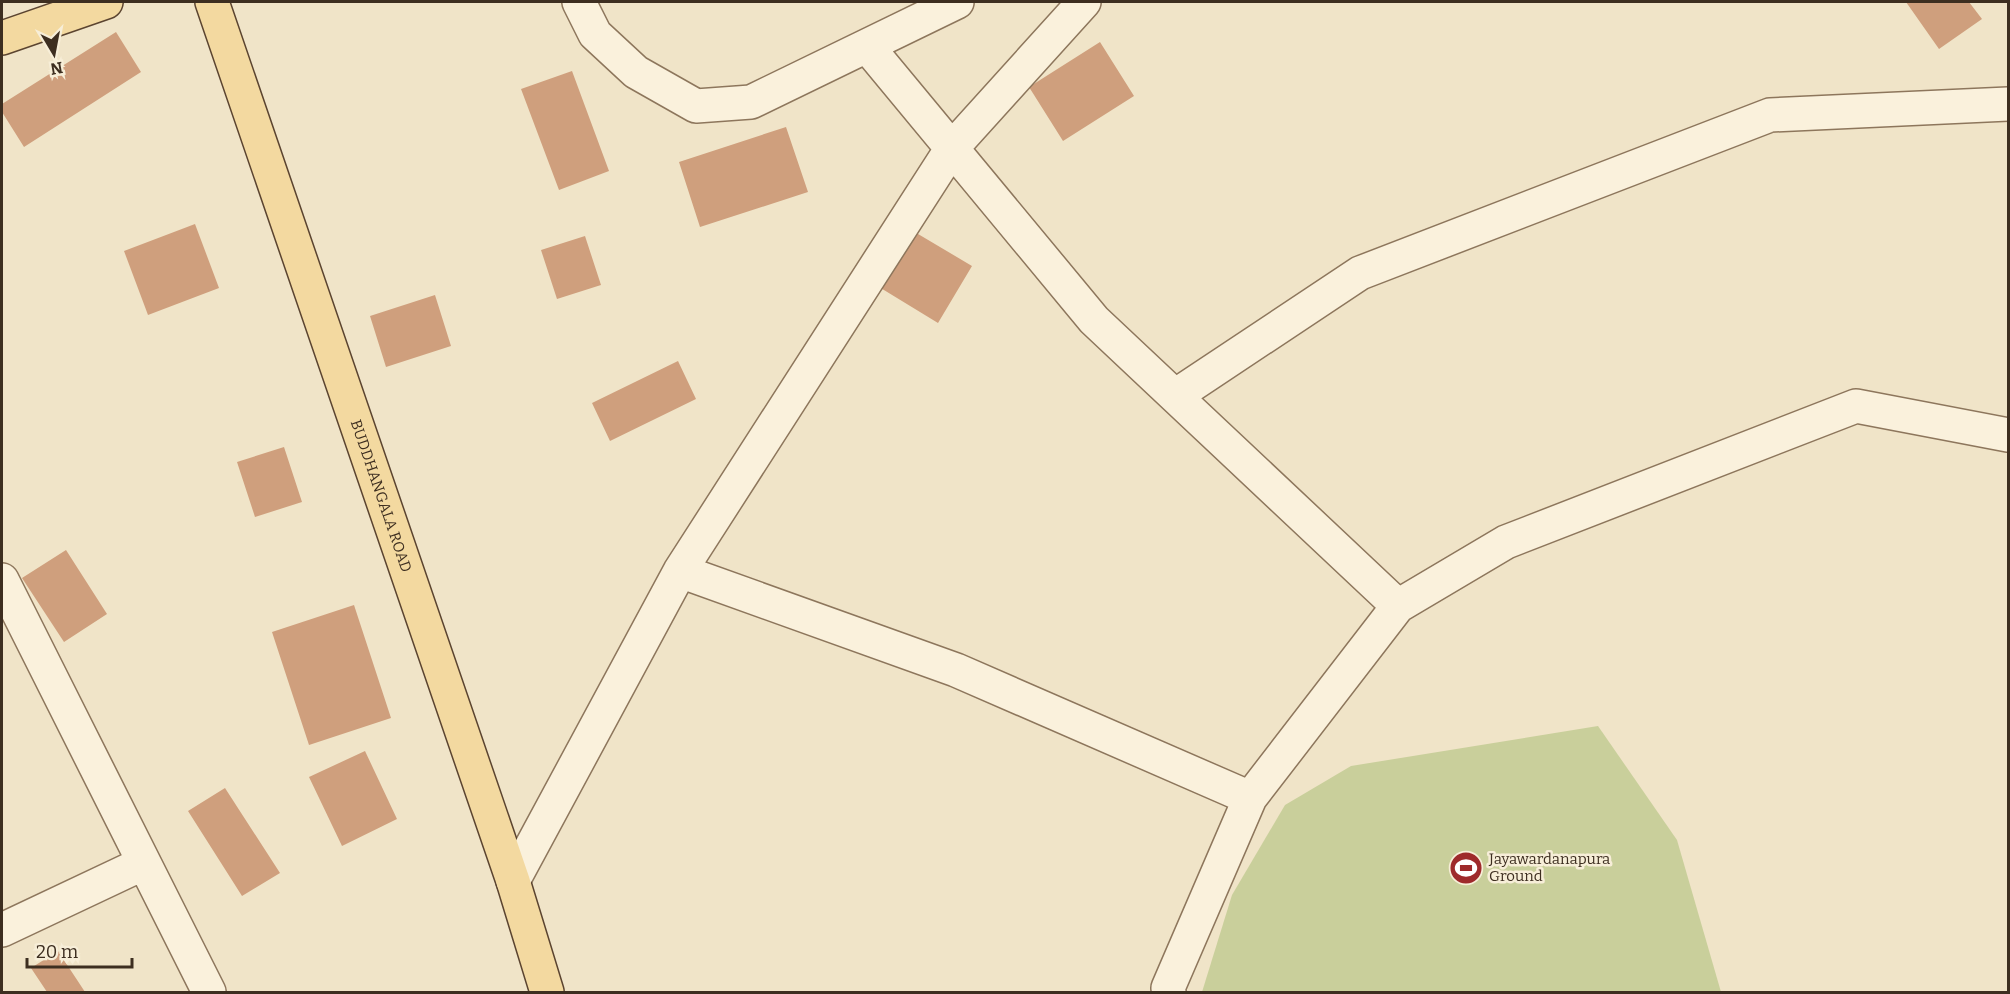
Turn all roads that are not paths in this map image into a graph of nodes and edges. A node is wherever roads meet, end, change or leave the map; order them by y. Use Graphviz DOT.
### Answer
graph roads {
  1 [pos="106,2"];
  2 [pos="212,2"];
  3 [pos="579,2"];
  4 [pos="957,2"];
  5 [pos="1084,2"];
  6 [pos="2,38"];
  7 [pos="867,46"];
  8 [pos="2008,104"];
  9 [pos="952,148"];
  10 [pos="1175,396"];
  11 [pos="2008,435"];
  12 [pos="680,571"];
  13 [pos="2,579"];
  14 [pos="1398,606"];
  15 [pos="1250,798"];
  16 [pos="144,864"];
  17 [pos="513,881"];
  18 [pos="2,930"];
  19 [pos="1160,991"];
  20 [pos="209,993"];
  21 [pos="547,993"];
  1 -- 6 [label="main road"];
  2 -- 17 [label="main road, BUDDHANGALA ROAD"];
  3 -- 7 [label="street"];
  4 -- 7 [label="street"];
  5 -- 9 [label="street"];
  7 -- 9 [label="street"];
  8 -- 10 [label="street"];
  9 -- 10 [label="street"];
  9 -- 12 [label="street"];
  10 -- 14 [label="street"];
  11 -- 14 [label="street"];
  12 -- 15 [label="street"];
  12 -- 17 [label="street"];
  13 -- 16 [label="street"];
  14 -- 15 [label="street"];
  15 -- 19 [label="street"];
  16 -- 18 [label="street"];
  16 -- 20 [label="street"];
  17 -- 21 [label="main road, BUDDHANGALA ROAD"];
}
